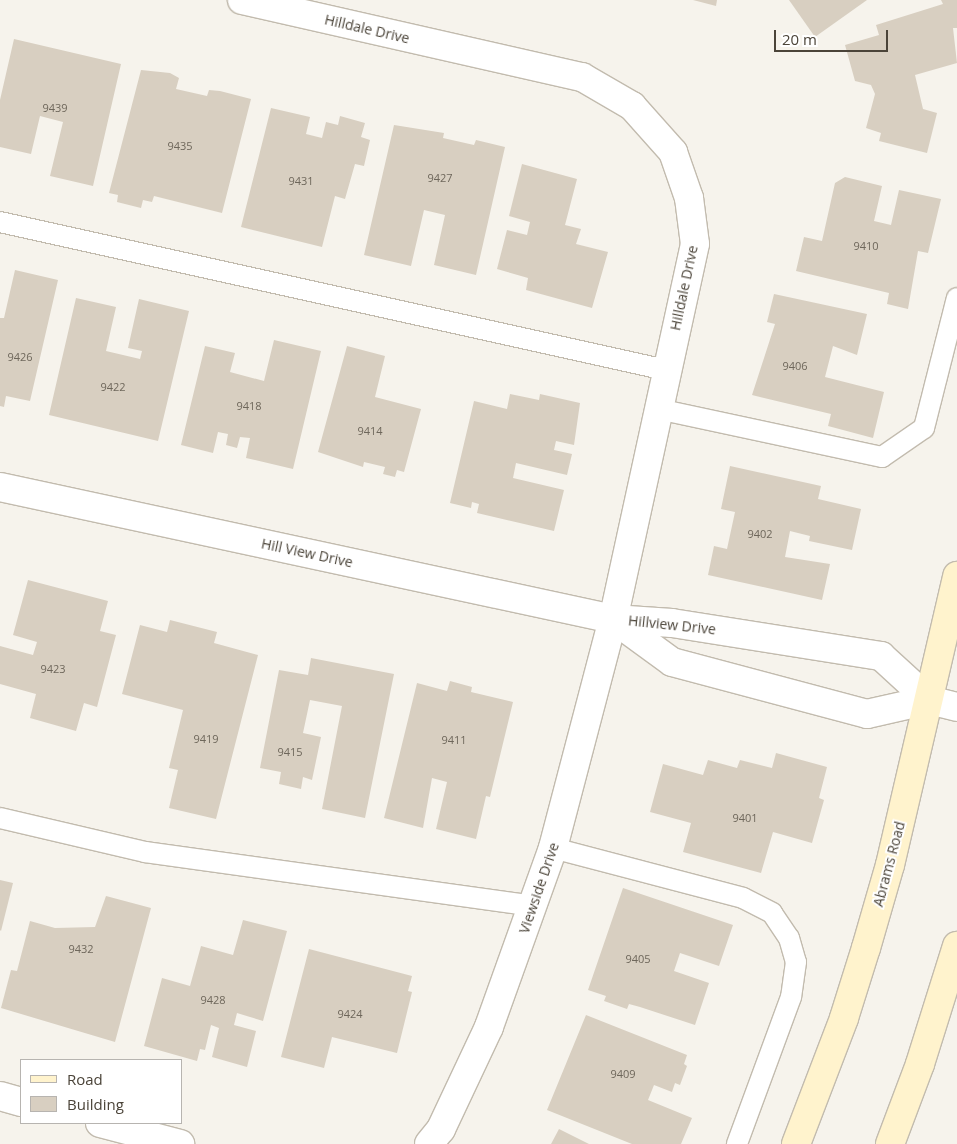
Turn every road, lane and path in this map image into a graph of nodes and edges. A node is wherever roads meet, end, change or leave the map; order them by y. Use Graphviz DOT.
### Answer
graph roads {
  1 [pos="242,0"];
  2 [pos="0,222"];
  3 [pos="957,298"];
  4 [pos="666,370"];
  5 [pos="658,409"];
  6 [pos="0,487"];
  7 [pos="957,576"];
  8 [pos="613,620"];
  9 [pos="929,700"];
  10 [pos="957,707"];
  11 [pos="0,818"];
  12 [pos="554,848"];
  13 [pos="534,906"];
  14 [pos="957,946"];
  15 [pos="0,1096"];
  16 [pos="20,1102"];
  17 [pos="104,1124"];
  18 [pos="180,1144"];
  19 [pos="429,1144"];
  20 [pos="737,1144"];
  21 [pos="796,1144"];
  22 [pos="890,1144"];
  1 -- 4 [label="street, Hilldale Drive"];
  2 -- 4 [label="lane"];
  3 -- 5 [label="lane"];
  4 -- 5 [label="street, Hilldale Drive"];
  5 -- 8 [label="street, Hilldale Drive"];
  6 -- 8 [label="street, Hill View Drive"];
  7 -- 9 [label="main road, Abrams Road"];
  8 -- 9 [label="street, Hillview Drive"];
  8 -- 9 [label="street, Hillview Drive"];
  8 -- 12 [label="street, Viewside Drive"];
  9 -- 10 [label="street, Hillview Drive"];
  9 -- 21 [label="main road, Abrams Road"];
  11 -- 13 [label="lane"];
  12 -- 13 [label="street, Viewside Drive"];
  12 -- 20 [label="lane"];
  13 -- 19 [label="street, Viewside Drive"];
  14 -- 22 [label="main road"];
  15 -- 16 [label="street"];
  17 -- 18 [label="street"];
}
